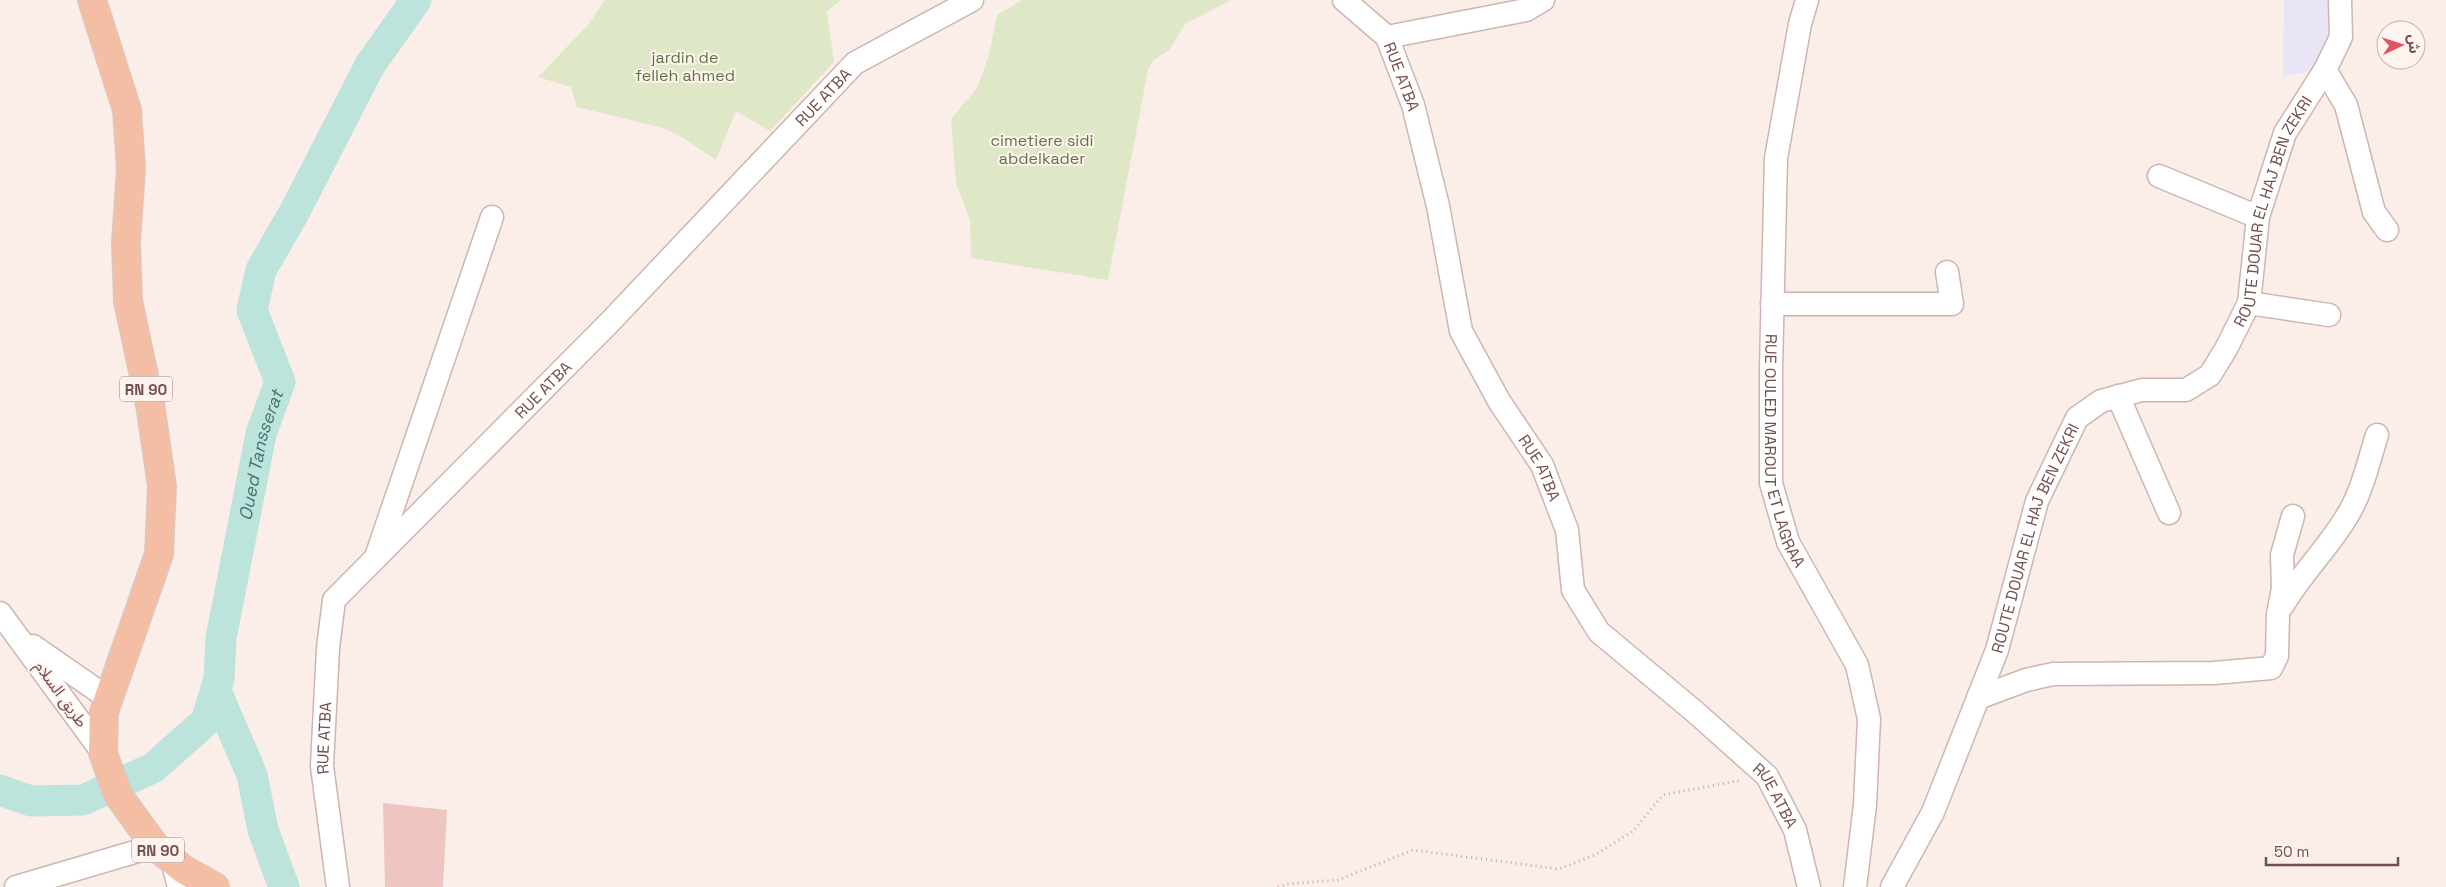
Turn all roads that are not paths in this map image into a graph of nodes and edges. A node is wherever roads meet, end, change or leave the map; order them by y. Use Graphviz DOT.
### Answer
graph roads {
  1 [pos="92,0"];
  2 [pos="972,0"];
  3 [pos="1344,0"];
  4 [pos="1543,0"];
  5 [pos="1807,0"];
  6 [pos="2339,5"];
  7 [pos="1387,37"];
  8 [pos="2325,70"];
  9 [pos="2159,176"];
  10 [pos="492,217"];
  11 [pos="2258,217"];
  12 [pos="2387,230"];
  13 [pos="1947,272"];
  14 [pos="2249,303"];
  15 [pos="1772,304"];
  16 [pos="2329,315"];
  17 [pos="2118,396"];
  18 [pos="2377,435"];
  19 [pos="2169,513"];
  20 [pos="2293,516"];
  21 [pos="375,559"];
  22 [pos="0,613"];
  23 [pos="2278,614"];
  24 [pos="18,636"];
  25 [pos="108,698"];
  26 [pos="1978,698"];
  27 [pos="110,774"];
  28 [pos="163,853"];
  29 [pos="16,887"];
  30 [pos="179,887"];
  31 [pos="215,887"];
  32 [pos="338,887"];
  33 [pos="1809,887"];
  34 [pos="1855,887"];
  35 [pos="1892,887"];
  1 -- 25 [label="main road, RN 90"];
  2 -- 21 [label="street, RUE ATBA"];
  3 -- 7 [label="street, RUE ATBA"];
  4 -- 7 [label="street"];
  5 -- 15 [label="street, RUE OULED MAROUT ET LAGRAA"];
  6 -- 8 [label="street, ROUTE DOUAR EL HAJ BEN ZEKRI"];
  7 -- 33 [label="street, RUE ATBA"];
  8 -- 11 [label="street, ROUTE DOUAR EL HAJ BEN ZEKRI"];
  8 -- 12 [label="street"];
  9 -- 11 [label="street"];
  10 -- 21 [label="street"];
  11 -- 14 [label="street, ROUTE DOUAR EL HAJ BEN ZEKRI"];
  13 -- 15 [label="street"];
  14 -- 16 [label="street"];
  14 -- 17 [label="street, ROUTE DOUAR EL HAJ BEN ZEKRI"];
  15 -- 34 [label="street, RUE OULED MAROUT ET LAGRAA"];
  17 -- 19 [label="street"];
  17 -- 26 [label="street, ROUTE DOUAR EL HAJ BEN ZEKRI"];
  18 -- 23 [label="street"];
  20 -- 23 [label="street"];
  21 -- 32 [label="street, RUE ATBA"];
  22 -- 24 [label="street, طريق السلام"];
  23 -- 26 [label="street"];
  24 -- 25 [label="street, طريق السلام"];
  24 -- 27 [label="street, طريق السلام"];
  25 -- 27 [label="main road, RN 90"];
  26 -- 35 [label="street, ROUTE DOUAR EL HAJ BEN ZEKRI"];
  27 -- 28 [label="main road, RN 90"];
  28 -- 29 [label="street"];
  28 -- 30 [label="street"];
  28 -- 31 [label="main road, RN 90"];
}
